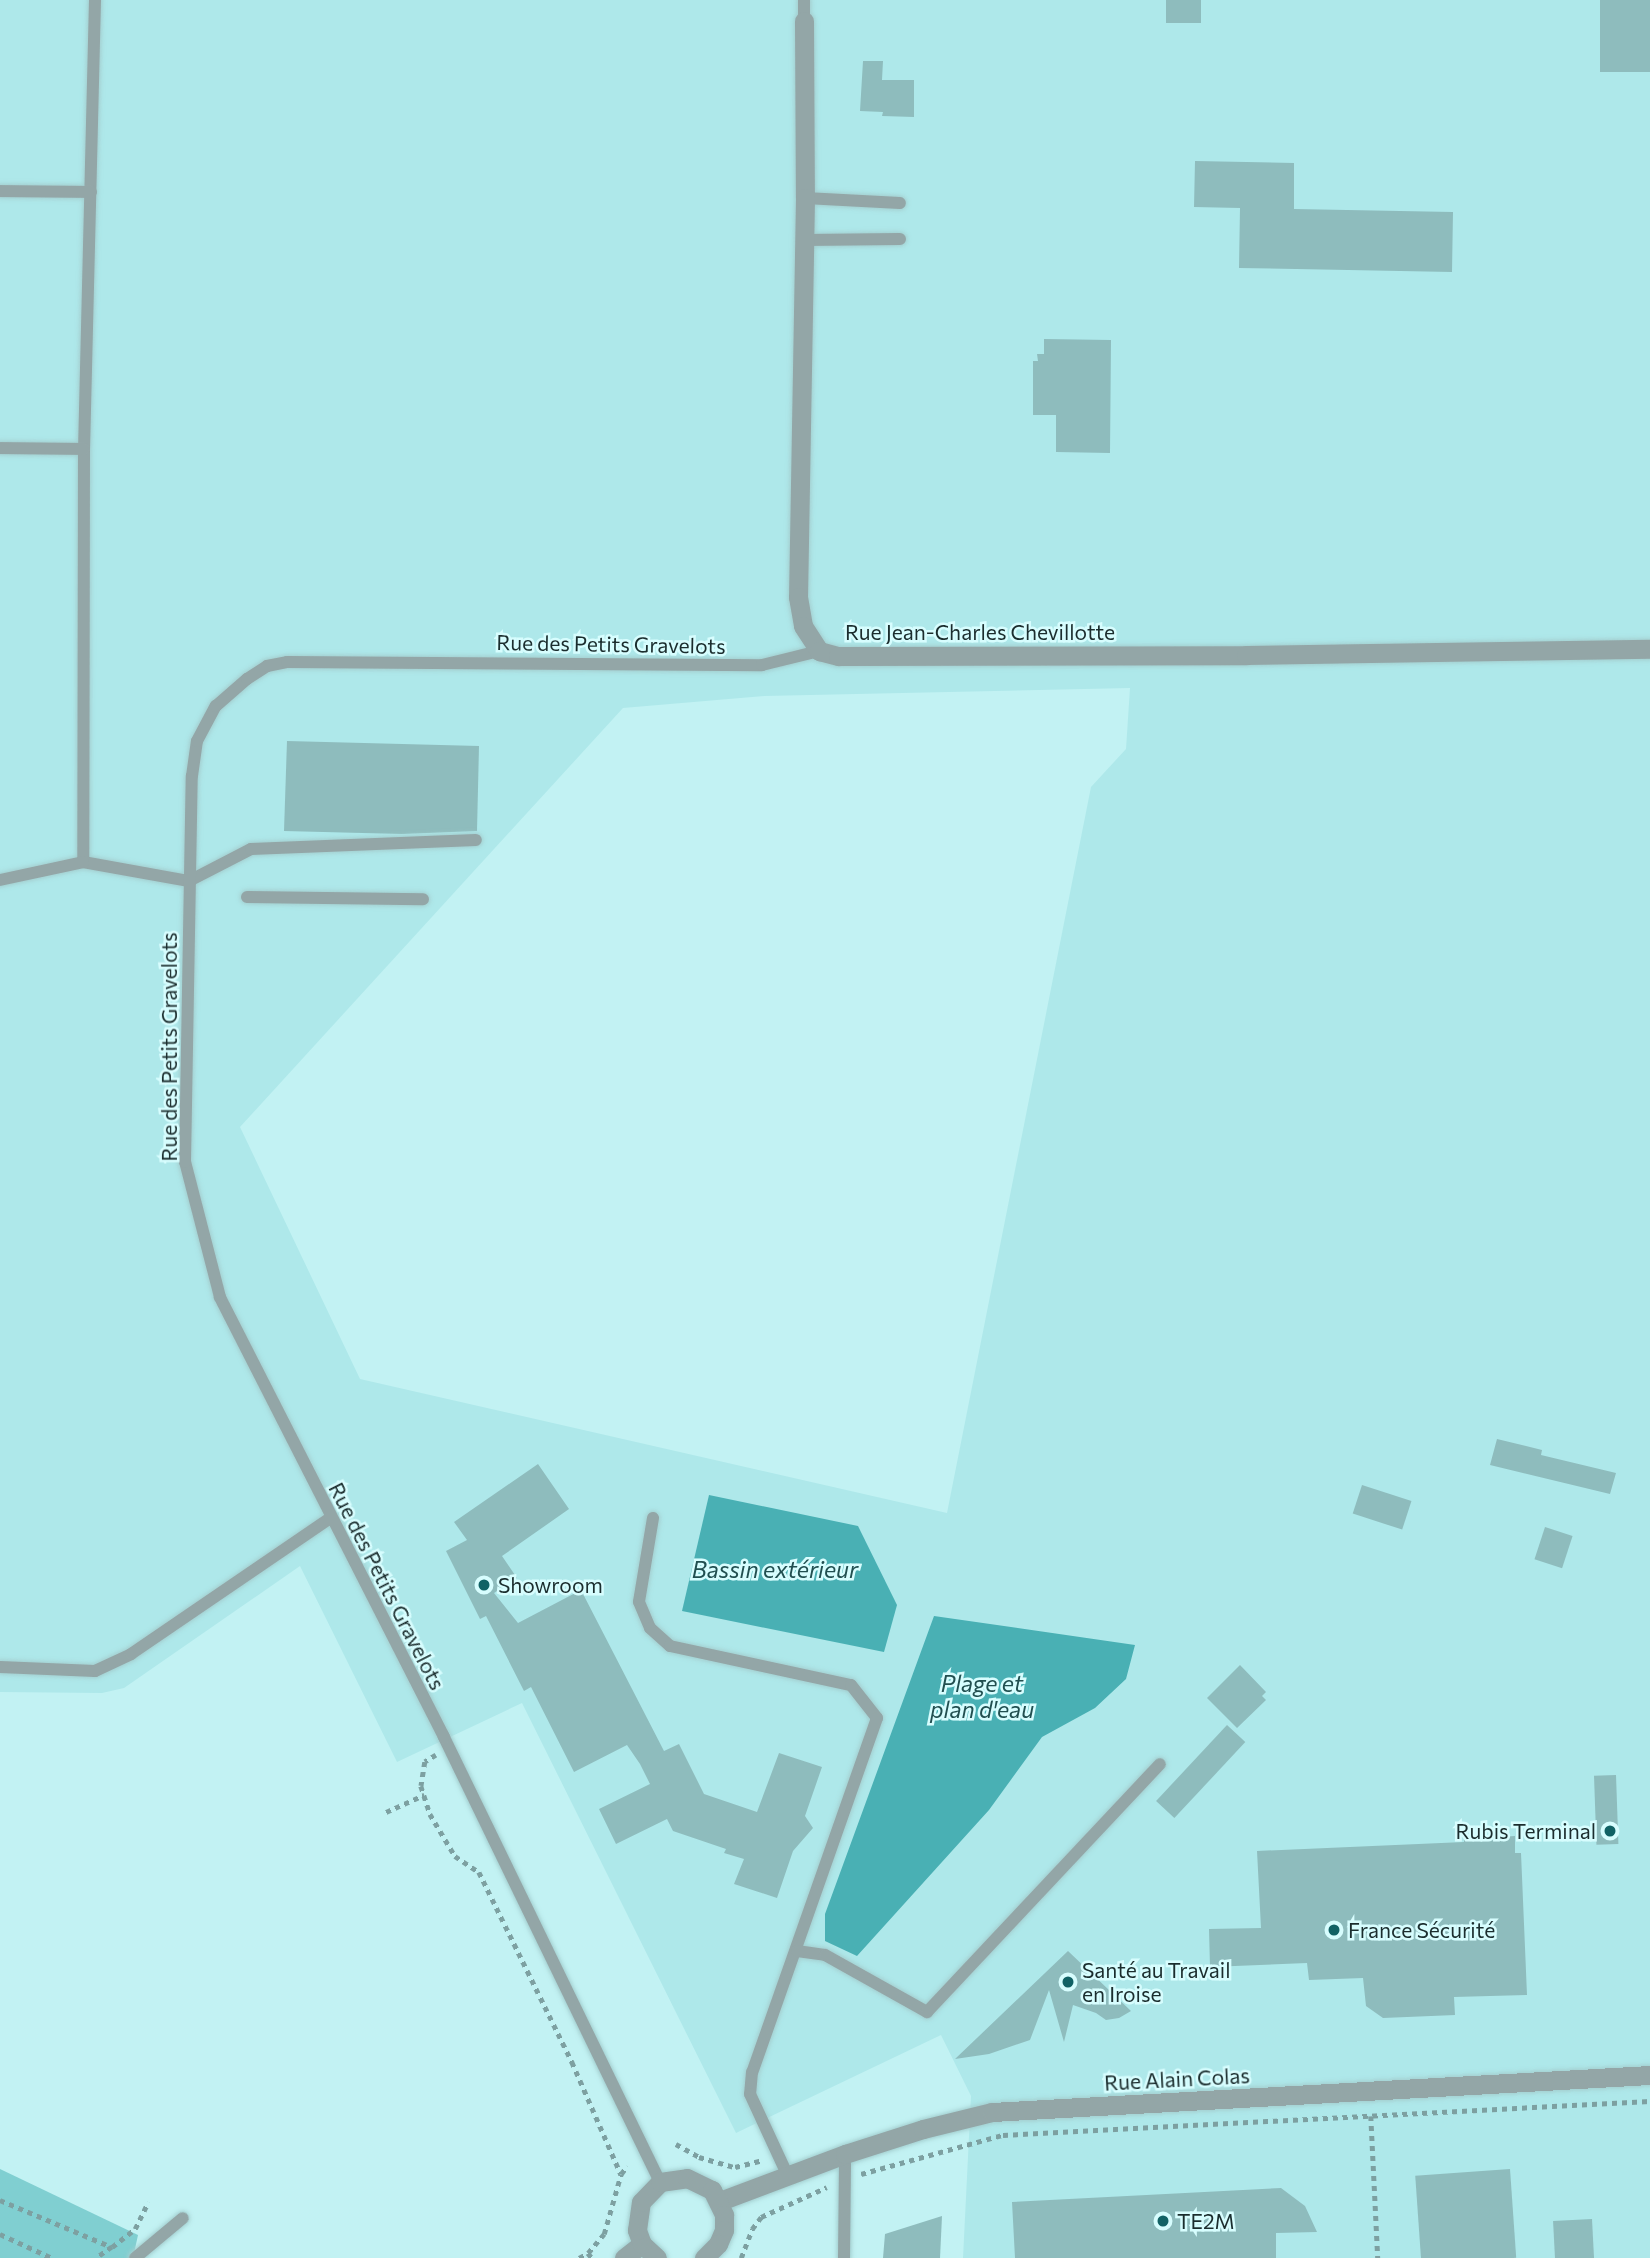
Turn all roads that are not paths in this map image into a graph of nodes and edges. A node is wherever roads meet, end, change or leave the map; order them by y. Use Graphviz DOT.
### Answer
graph roads {
  1 [pos="95,0"];
  2 [pos="804,0"];
  3 [pos="804,21"];
  4 [pos="0,191"];
  5 [pos="91,192"];
  6 [pos="805,198"];
  7 [pos="900,203"];
  8 [pos="900,239"];
  9 [pos="804,240"];
  10 [pos="0,448"];
  11 [pos="84,449"];
  12 [pos="1650,649"];
  13 [pos="819,651"];
  14 [pos="476,840"];
  15 [pos="83,862"];
  16 [pos="0,880"];
  17 [pos="189,881"];
  18 [pos="247,897"];
  19 [pos="423,899"];
  20 [pos="330,1518"];
  21 [pos="653,1518"];
  22 [pos="0,1667"];
  23 [pos="1160,1764"];
  24 [pos="797,1951"];
  25 [pos="1650,2075"];
  26 [pos="845,2154"];
  27 [pos="787,2174"];
  28 [pos="660,2182"];
  29 [pos="720,2201"];
  30 [pos="183,2218"];
  31 [pos="642,2244"];
  32 [pos="135,2258"];
  33 [pos="624,2258"];
  34 [pos="657,2258"];
  35 [pos="704,2258"];
  36 [pos="844,2258"];
  1 -- 5 [label="lane"];
  2 -- 3 [label="lane"];
  3 -- 6 [label="street, Rue Jean-Charles Chevillotte"];
  4 -- 5 [label="lane"];
  5 -- 11 [label="lane"];
  6 -- 7 [label="lane"];
  6 -- 9 [label="street, Rue Jean-Charles Chevillotte"];
  8 -- 9 [label="lane"];
  9 -- 13 [label="street, Rue Jean-Charles Chevillotte"];
  10 -- 11 [label="lane"];
  11 -- 15 [label="lane"];
  12 -- 13 [label="street, Rue Jean-Charles Chevillotte"];
  13 -- 17 [label="lane, Rue des Petits Gravelots"];
  14 -- 17 [label="lane"];
  15 -- 16 [label="lane"];
  15 -- 17 [label="lane"];
  17 -- 20 [label="lane, Rue des Petits Gravelots"];
  18 -- 19 [label="lane"];
  20 -- 22 [label="lane"];
  20 -- 28 [label="lane, Rue des Petits Gravelots"];
  21 -- 24 [label="lane"];
  23 -- 24 [label="lane"];
  24 -- 27 [label="lane"];
  25 -- 26 [label="street, Rue Alain Colas"];
  26 -- 27 [label="street, Rue Alain Colas"];
  26 -- 36 [label="lane"];
  27 -- 29 [label="street, Rue Alain Colas"];
  28 -- 29 [label="street"];
  28 -- 31 [label="street"];
  29 -- 35 [label="street"];
  30 -- 32 [label="lane"];
  31 -- 33 [label="street"];
  31 -- 34 [label="street"];
}
